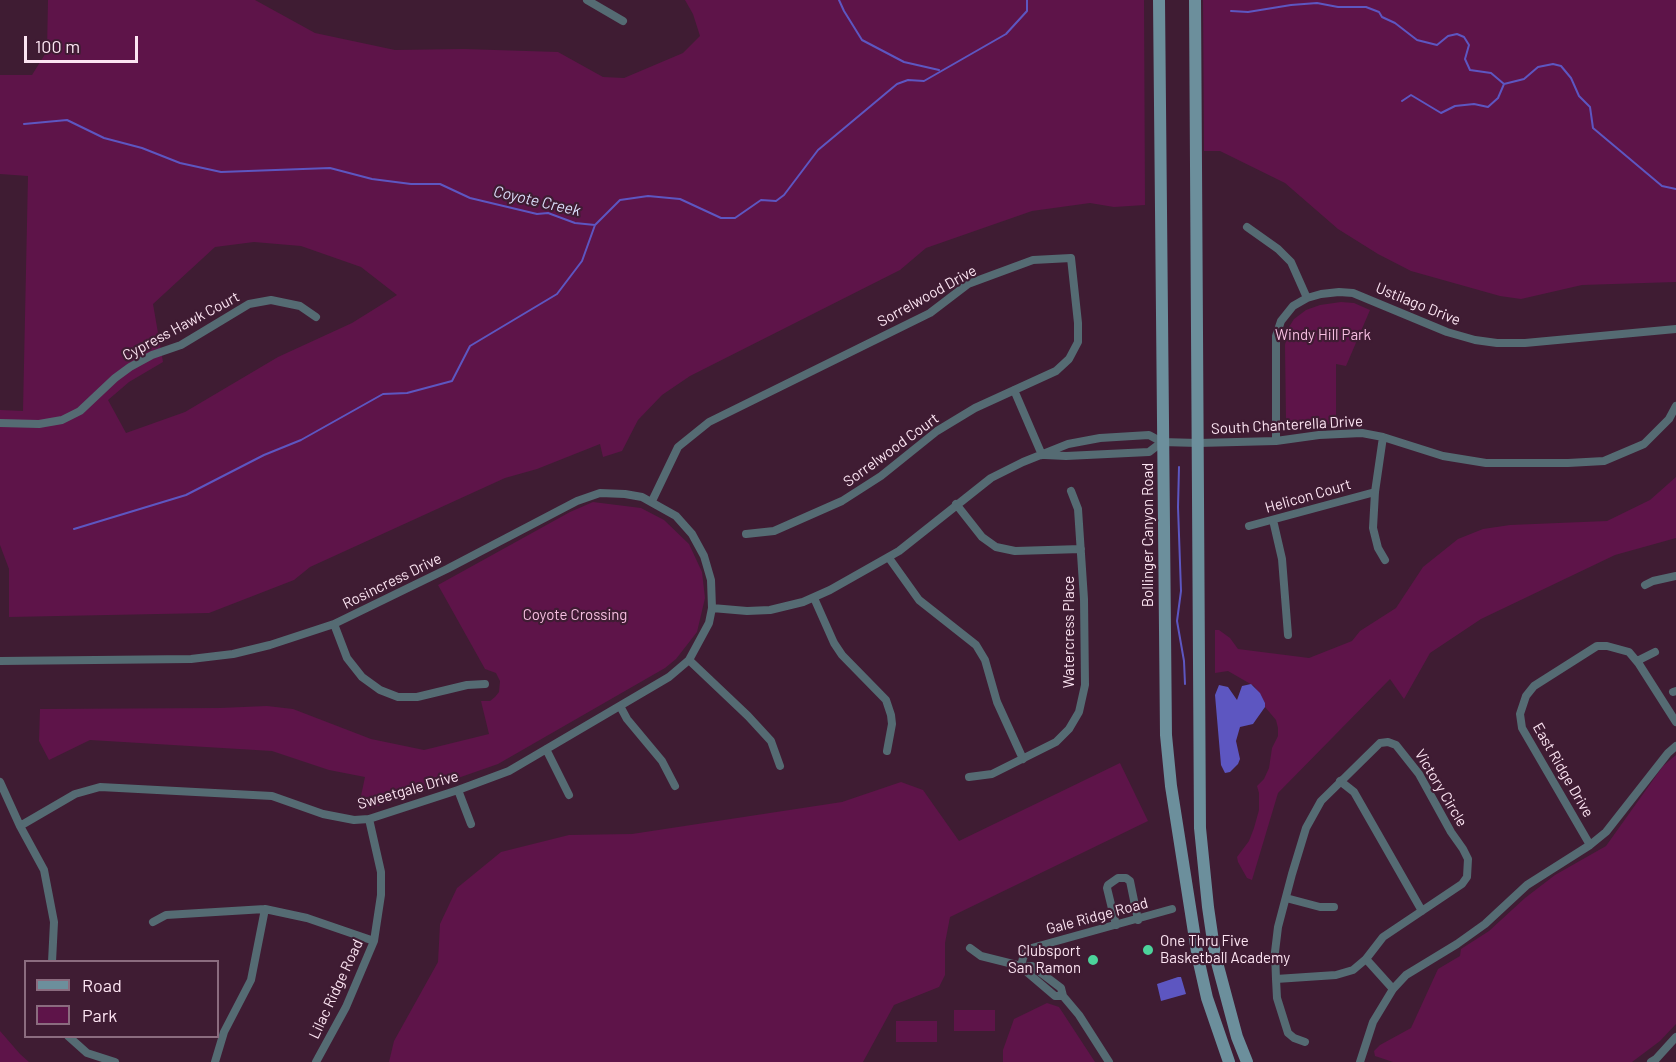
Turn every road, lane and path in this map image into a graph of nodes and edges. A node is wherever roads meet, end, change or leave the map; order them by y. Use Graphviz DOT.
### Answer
graph roads {
  1 [pos="587,0"];
  2 [pos="1159,0"];
  3 [pos="1195,0"];
  4 [pos="622,21"];
  5 [pos="1247,227"];
  6 [pos="1307,298"];
  7 [pos="316,317"];
  8 [pos="1676,329"];
  9 [pos="1014,390"];
  10 [pos="1676,406"];
  11 [pos="0,423"];
  12 [pos="1383,437"];
  13 [pos="1276,441"];
  14 [pos="1162,442"];
  15 [pos="1197,443"];
  16 [pos="1042,455"];
  17 [pos="1071,491"];
  18 [pos="1375,492"];
  19 [pos="652,501"];
  20 [pos="956,504"];
  21 [pos="1273,520"];
  22 [pos="1249,526"];
  23 [pos="746,534"];
  24 [pos="1081,549"];
  25 [pos="889,558"];
  26 [pos="1385,560"];
  27 [pos="1676,576"];
  28 [pos="1644,585"];
  29 [pos="814,598"];
  30 [pos="712,608"];
  31 [pos="334,624"];
  32 [pos="1288,635"];
  33 [pos="1655,652"];
  34 [pos="689,660"];
  35 [pos="0,661"];
  36 [pos="1637,661"];
  37 [pos="485,684"];
  38 [pos="620,706"];
  39 [pos="1676,722"];
  40 [pos="1676,746"];
  41 [pos="546,749"];
  42 [pos="887,751"];
  43 [pos="1023,759"];
  44 [pos="780,766"];
  45 [pos="969,777"];
  46 [pos="1340,781"];
  47 [pos="0,782"];
  48 [pos="675,786"];
  49 [pos="458,790"];
  50 [pos="569,795"];
  51 [pos="369,819"];
  52 [pos="471,824"];
  53 [pos="20,826"];
  54 [pos="1590,845"];
  55 [pos="1286,898"];
  56 [pos="1334,907"];
  57 [pos="265,909"];
  58 [pos="1172,909"];
  59 [pos="1422,911"];
  60 [pos="1138,920"];
  61 [pos="153,922"];
  62 [pos="1116,926"];
  63 [pos="374,941"];
  64 [pos="970,948"];
  65 [pos="1366,959"];
  66 [pos="51,960"];
  67 [pos="1023,966"];
  68 [pos="1276,979"];
  69 [pos="1393,989"];
  70 [pos="1676,1037"];
  71 [pos="70,1038"];
  72 [pos="1305,1042"];
  73 [pos="115,1062"];
  74 [pos="215,1062"];
  75 [pos="316,1062"];
  76 [pos="1109,1062"];
  77 [pos="1229,1062"];
  78 [pos="1247,1062"];
  79 [pos="1360,1062"];
  80 [pos="1651,1062"];
  1 -- 4 [label="street"];
  2 -- 14 [label="main road, Bollinger Canyon Road"];
  3 -- 15 [label="main road"];
  5 -- 6 [label="street"];
  6 -- 8 [label="street, Ustilago Drive"];
  6 -- 13 [label="street, Ustilago Drive"];
  7 -- 11 [label="street, Cypress Hawk Court"];
  9 -- 16 [label="street"];
  9 -- 19 [label="street, Sorrelwood Drive"];
  9 -- 23 [label="street, Sorrelwood Court"];
  10 -- 12 [label="street, South Chanterella Drive"];
  12 -- 13 [label="street, South Chanterella Drive"];
  12 -- 18 [label="street"];
  13 -- 15 [label="street, South Chanterella Drive"];
  14 -- 15 [label="street, South Chanterella Drive"];
  14 -- 16 [label="street"];
  14 -- 16 [label="street"];
  14 -- 77 [label="main road, Bollinger Canyon Road"];
  15 -- 78 [label="main road"];
  16 -- 20 [label="street"];
  17 -- 24 [label="street, Watercress Place"];
  18 -- 21 [label="street, Helicon Court"];
  18 -- 26 [label="street"];
  19 -- 30 [label="street, Rosincress Drive"];
  19 -- 31 [label="street, Rosincress Drive"];
  20 -- 24 [label="street"];
  20 -- 25 [label="street"];
  21 -- 22 [label="street, Helicon Court"];
  21 -- 32 [label="street"];
  24 -- 43 [label="street, Watercress Place"];
  25 -- 29 [label="street"];
  25 -- 43 [label="street"];
  27 -- 28 [label="street"];
  29 -- 30 [label="street"];
  29 -- 42 [label="street"];
  30 -- 34 [label="street, Sweetgale Drive"];
  31 -- 35 [label="street, Rosincress Drive"];
  31 -- 37 [label="street"];
  33 -- 36 [label="street"];
  34 -- 38 [label="street, Sweetgale Drive"];
  34 -- 44 [label="street"];
  36 -- 39 [label="street, East Ridge Drive"];
  36 -- 54 [label="street, East Ridge Drive"];
  38 -- 41 [label="street, Sweetgale Drive"];
  38 -- 48 [label="street"];
  40 -- 54 [label="street"];
  41 -- 49 [label="street, Sweetgale Drive"];
  41 -- 50 [label="street"];
  43 -- 45 [label="street, Watercress Place"];
  46 -- 55 [label="street, Victory Circle"];
  46 -- 59 [label="street"];
  46 -- 59 [label="street, Victory Circle"];
  47 -- 53 [label="street"];
  49 -- 51 [label="street, Sweetgale Drive"];
  49 -- 52 [label="street"];
  51 -- 53 [label="street, Sweetgale Drive"];
  51 -- 63 [label="street, Lilac Ridge Road"];
  53 -- 66 [label="street"];
  54 -- 69 [label="street"];
  55 -- 56 [label="street"];
  55 -- 68 [label="street, Victory Circle"];
  57 -- 61 [label="street"];
  57 -- 63 [label="street"];
  57 -- 74 [label="street"];
  58 -- 60 [label="street, Gale Ridge Road"];
  59 -- 65 [label="street, Victory Circle"];
  60 -- 62 [label="street, Gale Ridge Road"];
  60 -- 62 [label="street"];
  62 -- 67 [label="street, Gale Ridge Road"];
  63 -- 75 [label="street, Lilac Ridge Road"];
  64 -- 67 [label="street"];
  65 -- 68 [label="street, Victory Circle"];
  65 -- 69 [label="street"];
  67 -- 76 [label="street"];
  68 -- 72 [label="street"];
  69 -- 79 [label="street"];
  70 -- 80 [label="street"];
  71 -- 73 [label="street"];
}
